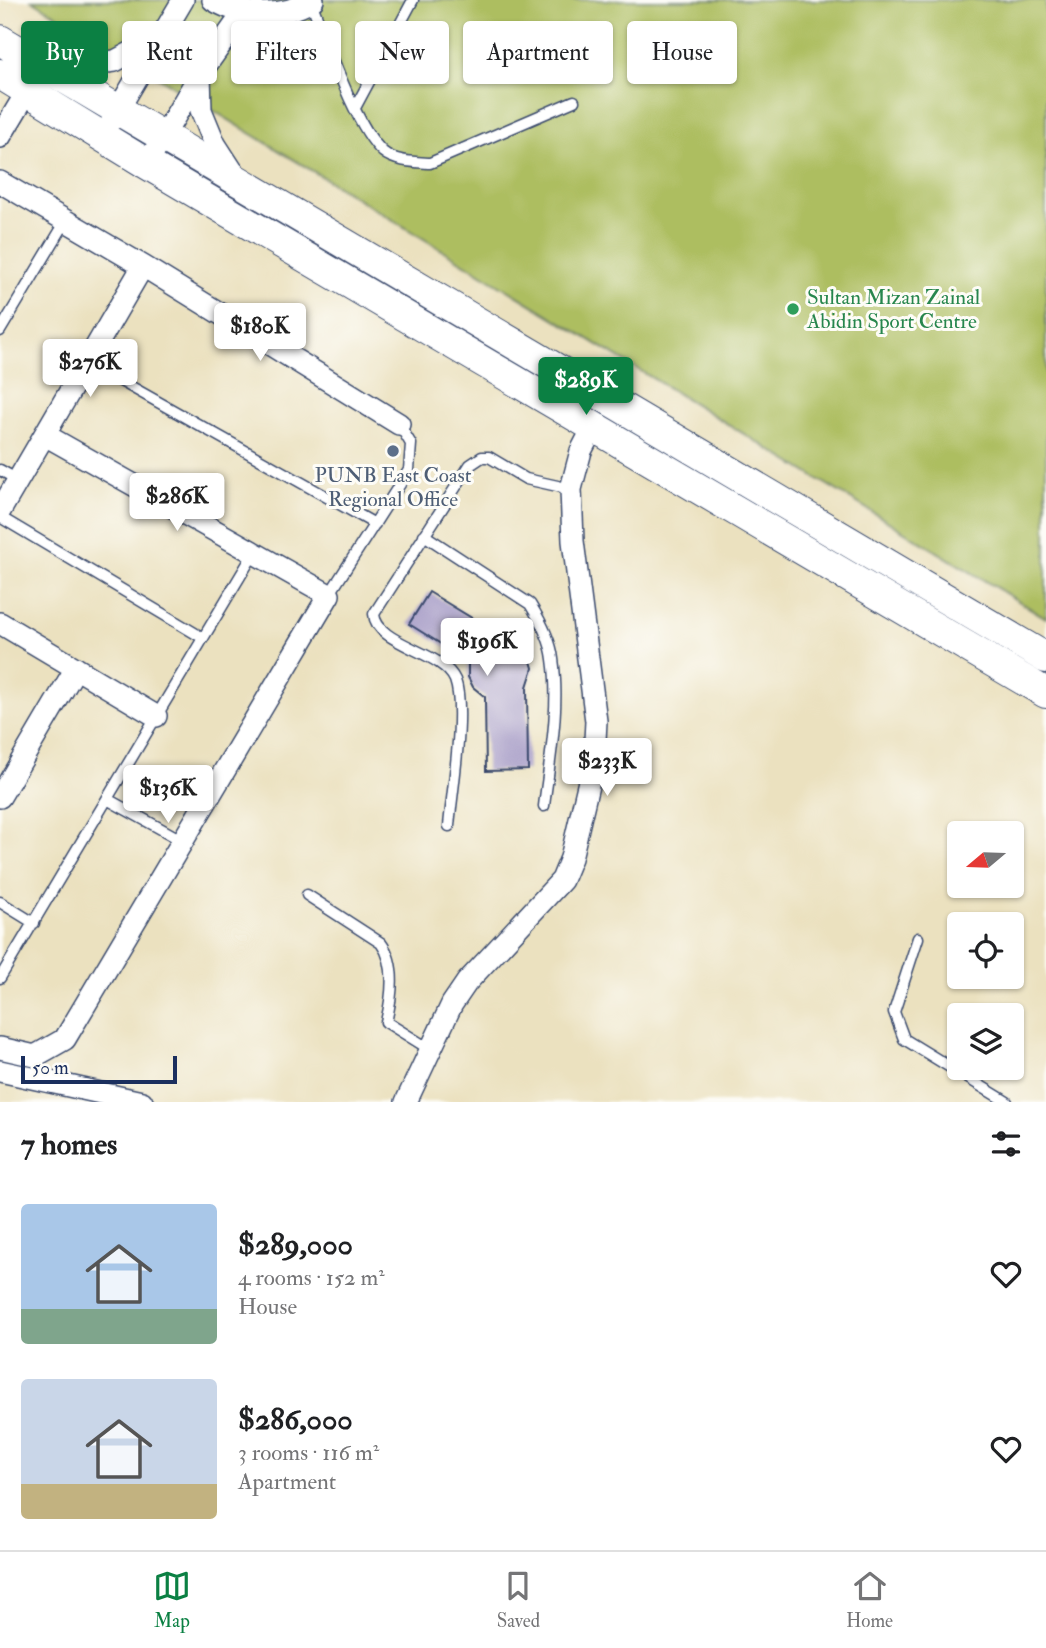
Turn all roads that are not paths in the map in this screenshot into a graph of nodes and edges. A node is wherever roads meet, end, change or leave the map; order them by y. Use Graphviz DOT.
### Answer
graph roads {
  1 [pos="183,0"];
  2 [pos="213,0"];
  3 [pos="413,0"];
  4 [pos="312,1"];
  5 [pos="244,12"];
  6 [pos="170,21"];
  7 [pos="0,40"];
  8 [pos="217,50"];
  9 [pos="21,52"];
  10 [pos="0,74"];
  11 [pos="74,84"];
  12 [pos="133,84"];
  13 [pos="194,84"];
  14 [pos="200,84"];
  15 [pos="28,90"];
  16 [pos="574,101"];
  17 [pos="355,108"];
  18 [pos="117,110"];
  19 [pos="0,137"];
  20 [pos="102,137"];
  21 [pos="163,137"];
  22 [pos="147,164"];
  23 [pos="0,182"];
  24 [pos="240,183"];
  25 [pos="66,221"];
  26 [pos="143,266"];
  27 [pos="0,331"];
  28 [pos="87,362"];
  29 [pos="399,424"];
  30 [pos="594,426"];
  31 [pos="45,435"];
  32 [pos="9,475"];
  33 [pos="571,489"];
  34 [pos="0,511"];
  35 [pos="0,517"];
  36 [pos="374,524"];
  37 [pos="424,535"];
  38 [pos="254,553"];
  39 [pos="329,595"];
  40 [pos="0,623"];
  41 [pos="203,638"];
  42 [pos="1043,655"];
  43 [pos="76,668"];
  44 [pos="1046,693"];
  45 [pos="156,716"];
  46 [pos="0,797"];
  47 [pos="107,799"];
  48 [pos="544,806"];
  49 [pos="449,826"];
  50 [pos="183,841"];
  51 [pos="307,895"];
  52 [pos="0,902"];
  53 [pos="34,923"];
  54 [pos="918,938"];
  55 [pos="0,978"];
  56 [pos="0,1048"];
  57 [pos="431,1049"];
  58 [pos="0,1071"];
  59 [pos="142,1102"];
  60 [pos="406,1102"];
  61 [pos="1007,1102"];
  1 -- 6 [label="street"];
  2 -- 5 [label="street"];
  3 -- 17 [label="lane"];
  4 -- 5 [label="street"];
  4 -- 17 [label="lane"];
  5 -- 8 [label="street"];
  7 -- 9 [label="main road"];
  10 -- 15 [label="main road"];
  11 -- 18 [label="main road"];
  12 -- 18 [label="street"];
  13 -- 21 [label="street"];
  14 -- 24 [label="street"];
  15 -- 19 [label="street"];
  15 -- 20 [label="main road"];
  16 -- 17 [label="lane"];
  18 -- 20 [label="street"];
  18 -- 21 [label="main road"];
  20 -- 22 [label="main road"];
  21 -- 22 [label="street"];
  21 -- 24 [label="main road"];
  22 -- 30 [label="main road"];
  23 -- 25 [label="street"];
  24 -- 42 [label="main road"];
  25 -- 26 [label="street"];
  25 -- 27 [label="lane"];
  26 -- 28 [label="street"];
  26 -- 29 [label="street"];
  28 -- 31 [label="street"];
  28 -- 36 [label="lane"];
  29 -- 36 [label="lane"];
  30 -- 33 [label="street"];
  30 -- 44 [label="main road"];
  31 -- 32 [label="street"];
  31 -- 38 [label="street"];
  32 -- 34 [label="street"];
  33 -- 37 [label="lane"];
  33 -- 57 [label="street"];
  35 -- 41 [label="lane"];
  36 -- 39 [label="lane"];
  37 -- 48 [label="lane"];
  37 -- 49 [label="lane"];
  38 -- 39 [label="street"];
  38 -- 41 [label="lane"];
  39 -- 50 [label="street"];
  40 -- 43 [label="street"];
  41 -- 45 [label="lane"];
  43 -- 45 [label="street"];
  43 -- 46 [label="street"];
  45 -- 47 [label="lane"];
  47 -- 50 [label="lane"];
  47 -- 53 [label="lane"];
  50 -- 56 [label="street"];
  51 -- 57 [label="lane"];
  52 -- 53 [label="lane"];
  53 -- 55 [label="lane"];
  54 -- 61 [label="lane"];
  57 -- 60 [label="street"];
  58 -- 59 [label="street"];
}
